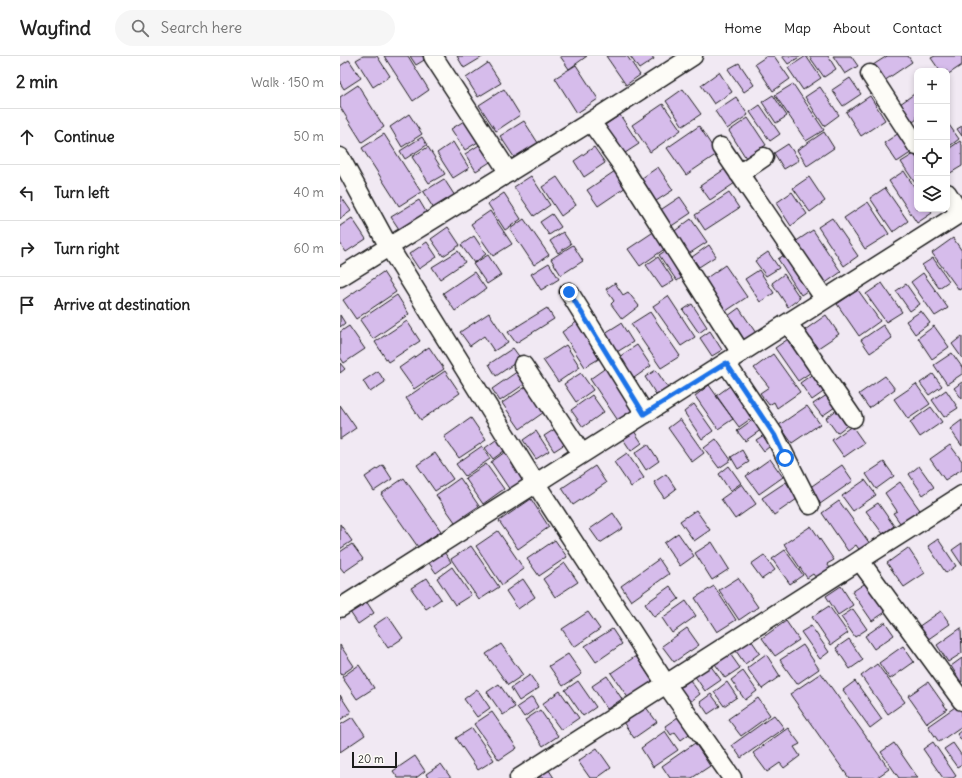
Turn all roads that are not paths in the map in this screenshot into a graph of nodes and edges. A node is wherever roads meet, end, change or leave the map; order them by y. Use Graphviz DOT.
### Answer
graph roads {
  1 [pos="433,56"];
  2 [pos="693,56"];
  3 [pos="870,74"];
  4 [pos="591,122"];
  5 [pos="914,141"];
  6 [pos="721,147"];
  7 [pos="764,157"];
  8 [pos="340,158"];
  9 [pos="509,173"];
  10 [pos="739,174"];
  11 [pos="950,196"];
  12 [pos="961,212"];
  13 [pos="389,247"];
  14 [pos="340,277"];
  15 [pos="569,292"];
  16 [pos="824,298"];
  17 [pos="788,323"];
  18 [pos="733,358"];
  19 [pos="523,365"];
  20 [pos="644,414"];
  21 [pos="853,418"];
  22 [pos="582,454"];
  23 [pos="536,484"];
  24 [pos="962,495"];
  25 [pos="810,505"];
  26 [pos="860,561"];
  27 [pos="340,608"];
  28 [pos="666,684"];
  29 [pos="962,701"];
  30 [pos="519,778"];
  31 [pos="732,778"];
  1 -- 9 [label="street"];
  2 -- 4 [label="street"];
  3 -- 5 [label="street"];
  4 -- 9 [label="street"];
  4 -- 18 [label="street"];
  6 -- 10 [label="street"];
  7 -- 10 [label="street"];
  8 -- 13 [label="street"];
  9 -- 13 [label="street"];
  10 -- 16 [label="street"];
  11 -- 12 [label="street"];
  12 -- 16 [label="street"];
  13 -- 14 [label="street"];
  13 -- 23 [label="street"];
  15 -- 20 [label="street"];
  16 -- 17 [label="street"];
  17 -- 18 [label="street"];
  17 -- 21 [label="street"];
  18 -- 20 [label="street"];
  18 -- 25 [label="street"];
  19 -- 22 [label="street"];
  20 -- 22 [label="street"];
  22 -- 23 [label="street"];
  23 -- 27 [label="street"];
  23 -- 28 [label="street"];
  24 -- 26 [label="street"];
  26 -- 28 [label="street"];
  26 -- 29 [label="street"];
  28 -- 30 [label="street"];
  28 -- 31 [label="street"];
}
